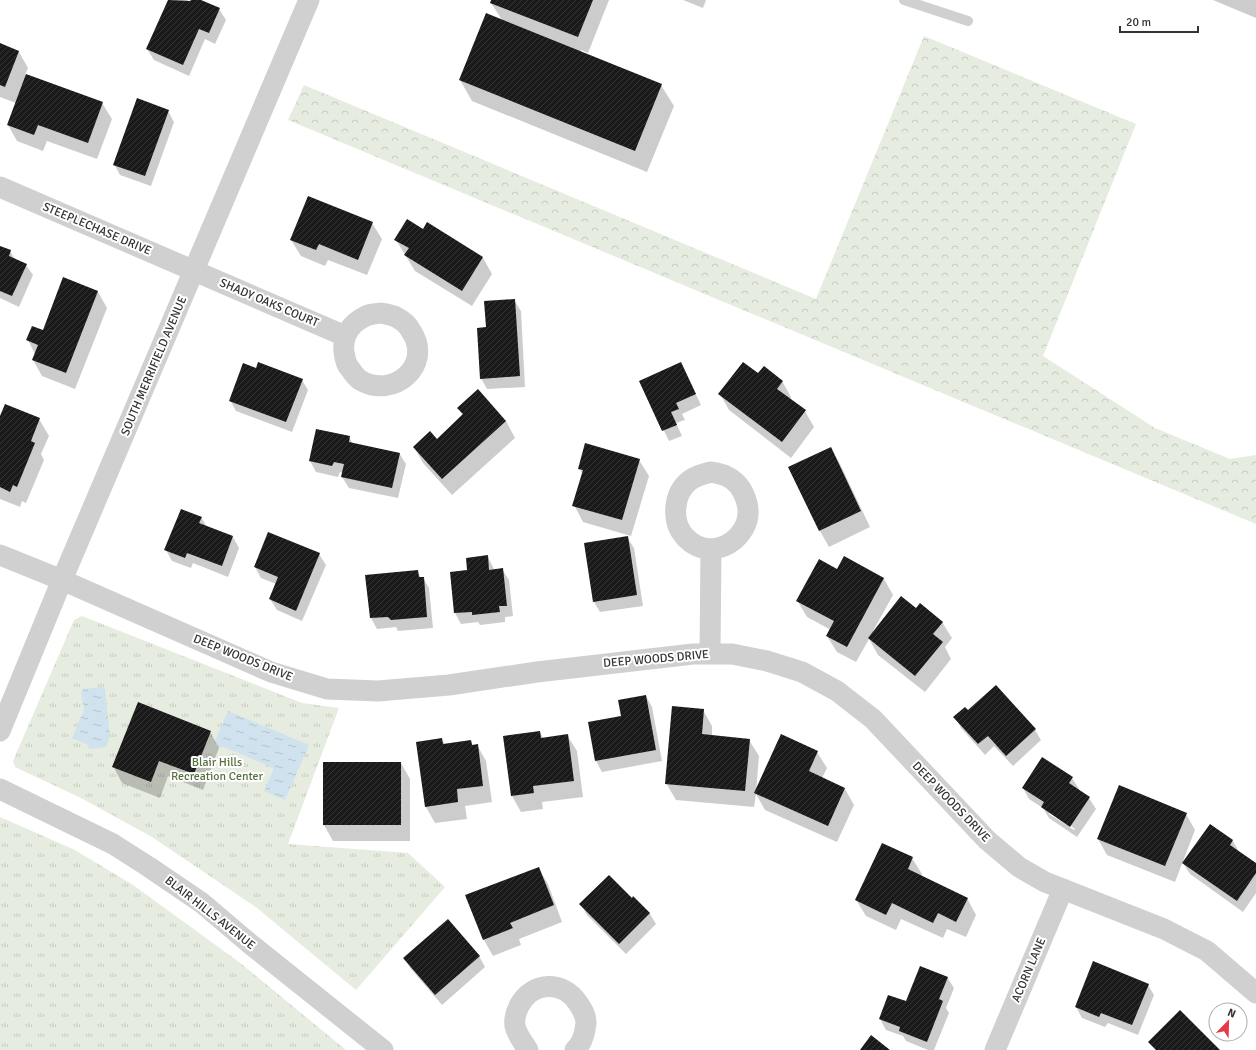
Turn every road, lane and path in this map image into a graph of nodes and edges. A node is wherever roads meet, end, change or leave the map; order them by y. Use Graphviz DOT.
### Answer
graph roads {
  1 [pos="309,0"];
  2 [pos="904,0"];
  3 [pos="968,21"];
  4 [pos="0,187"];
  5 [pos="194,271"];
  6 [pos="345,336"];
  7 [pos="711,549"];
  8 [pos="0,555"];
  9 [pos="62,580"];
  10 [pos="710,654"];
  11 [pos="0,731"];
  12 [pos="0,789"];
  13 [pos="1063,889"];
  14 [pos="1256,993"];
  15 [pos="523,1048"];
  16 [pos="383,1050"];
  17 [pos="575,1050"];
  18 [pos="995,1050"];
  1 -- 5 [label="street, SOUTH MERRIFIELD AVENUE"];
  2 -- 3 [label="lane"];
  4 -- 5 [label="street, STEEPLECHASE DRIVE"];
  5 -- 6 [label="street, SHADY OAKS COURT"];
  5 -- 9 [label="street, SOUTH MERRIFIELD AVENUE"];
  7 -- 10 [label="street"];
  8 -- 9 [label="street, DEEP WOODS DRIVE"];
  9 -- 10 [label="street, DEEP WOODS DRIVE"];
  9 -- 11 [label="street, SOUTH MERRIFIELD AVENUE"];
  10 -- 13 [label="street, DEEP WOODS DRIVE"];
  12 -- 16 [label="street, BLAIR HILLS AVENUE"];
  13 -- 14 [label="street, DEEP WOODS DRIVE"];
  13 -- 18 [label="street, ACORN LANE"];
  15 -- 17 [label="street"];
}
